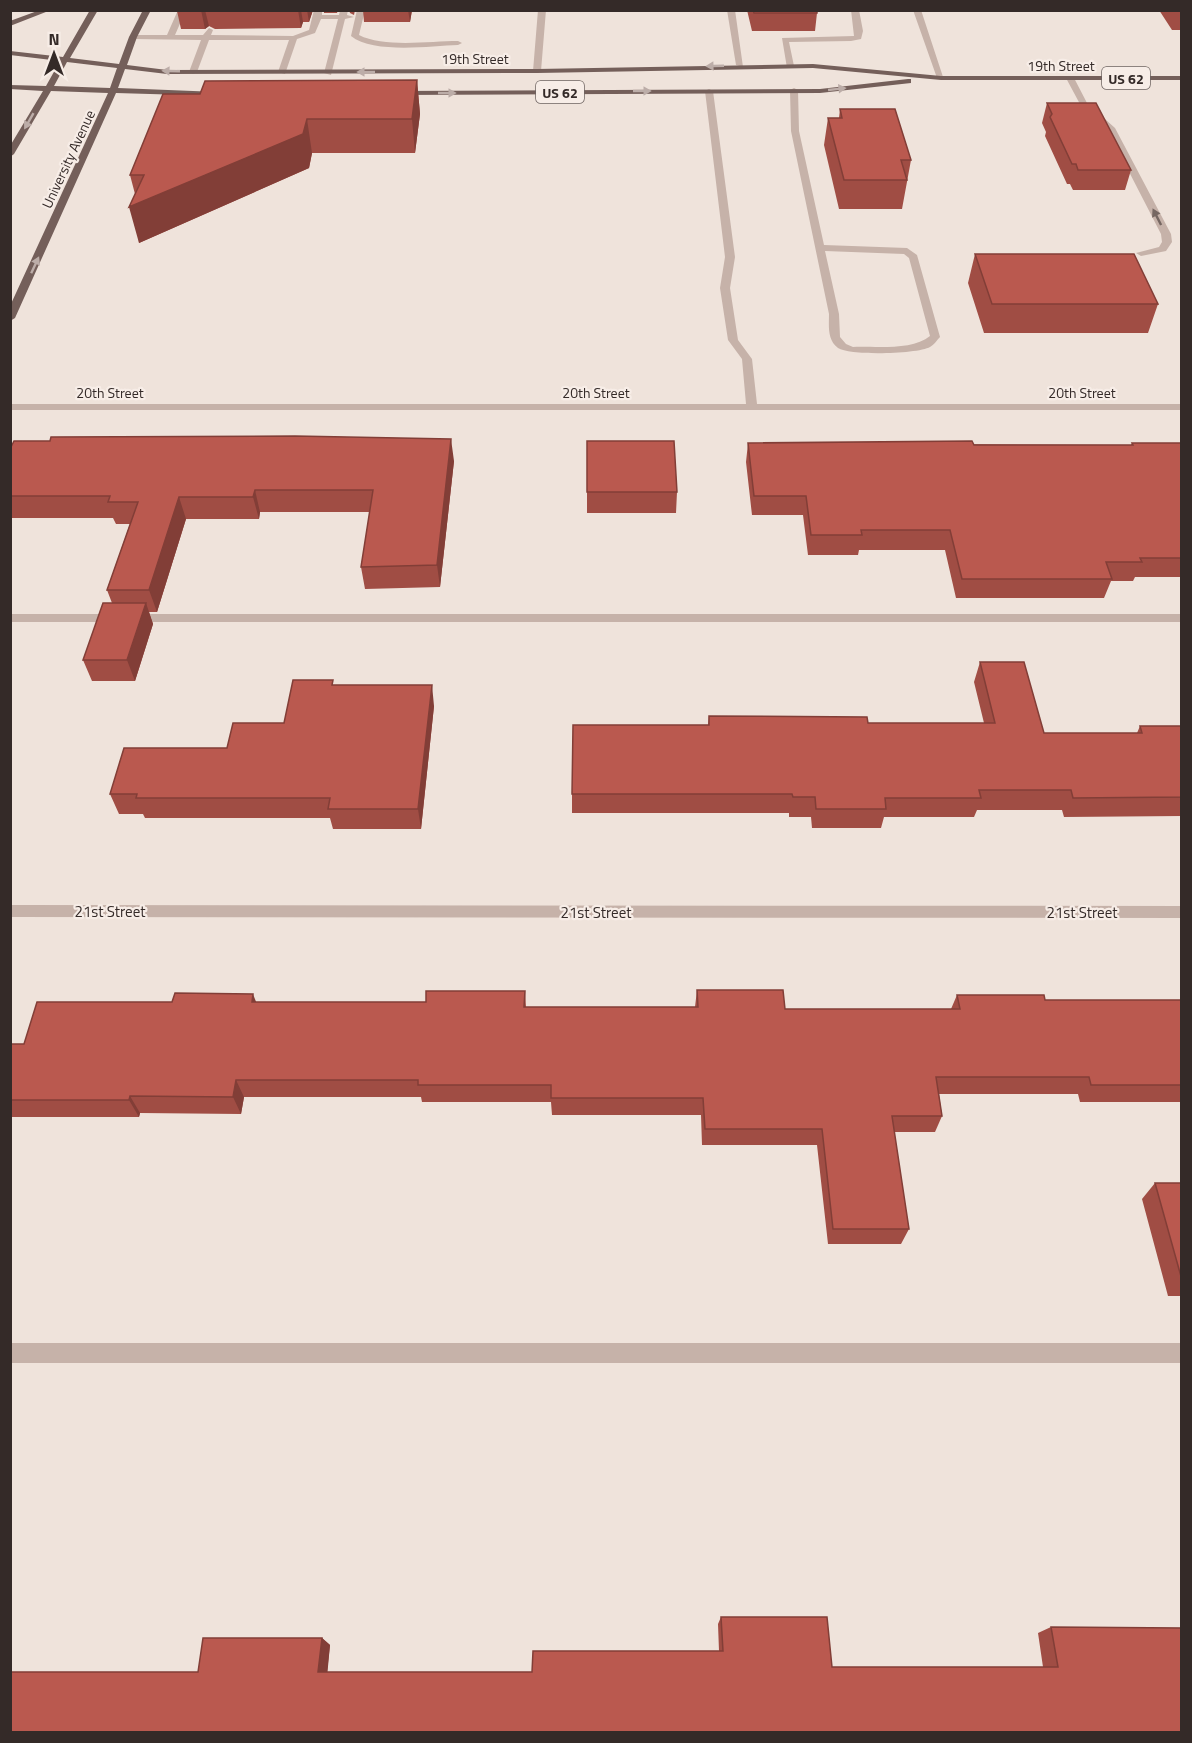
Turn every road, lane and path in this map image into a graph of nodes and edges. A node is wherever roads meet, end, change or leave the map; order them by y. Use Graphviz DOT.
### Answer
graph roads {
  1 [pos="48,10"];
  2 [pos="94,10"];
  3 [pos="147,10"];
  4 [pos="182,10"];
  5 [pos="542,10"];
  6 [pos="731,10"];
  7 [pos="855,10"];
  8 [pos="917,10"];
  9 [pos="318,14"];
  10 [pos="343,14"];
  11 [pos="360,14"];
  12 [pos="10,24"];
  13 [pos="275,28"];
  14 [pos="208,33"];
  15 [pos="133,37"];
  16 [pos="170,37"];
  17 [pos="272,38"];
  18 [pos="294,38"];
  19 [pos="458,42"];
  20 [pos="10,53"];
  21 [pos="66,58"];
  22 [pos="740,66"];
  23 [pos="790,66"];
  24 [pos="123,67"];
  25 [pos="537,71"];
  26 [pos="193,72"];
  27 [pos="282,72"];
  28 [pos="328,73"];
  29 [pos="941,78"];
  30 [pos="1070,78"];
  31 [pos="1182,78"];
  32 [pos="10,87"];
  33 [pos="48,89"];
  34 [pos="794,90"];
  35 [pos="709,91"];
  36 [pos="113,92"];
  37 [pos="389,93"];
  38 [pos="225,94"];
  39 [pos="10,154"];
  40 [pos="820,248"];
  41 [pos="1141,254"];
  42 [pos="10,318"];
  43 [pos="753,406"];
  44 [pos="1182,406"];
  45 [pos="10,407"];
  46 [pos="10,618"];
  47 [pos="1182,618"];
  48 [pos="10,911"];
  49 [pos="1182,912"];
  50 [pos="10,1353"];
  51 [pos="1182,1353"];
  1 -- 12 [label="main road"];
  2 -- 21 [label="main road"];
  3 -- 15 [label="main road, University Avenue"];
  4 -- 16 [label="street"];
  5 -- 25 [label="street"];
  6 -- 22 [label="street"];
  7 -- 23 [label="street"];
  8 -- 29 [label="street"];
  9 -- 10 [label="street"];
  9 -- 18 [label="street"];
  10 -- 11 [label="street"];
  10 -- 28 [label="street"];
  11 -- 19 [label="street"];
  13 -- 17 [label="street"];
  14 -- 16 [label="street"];
  14 -- 17 [label="street"];
  14 -- 26 [label="street"];
  15 -- 16 [label="street"];
  15 -- 24 [label="main road, University Avenue"];
  17 -- 18 [label="street"];
  18 -- 27 [label="street"];
  20 -- 21 [label="main road, 19th Street / US 62"];
  21 -- 24 [label="main road, 19th Street / US 62"];
  21 -- 33 [label="main road"];
  22 -- 23 [label="main road, 19th Street / US 62"];
  22 -- 25 [label="main road, 19th Street / US 62, one-way"];
  23 -- 29 [label="main road, 19th Street / US 62"];
  26 -- 24 [label="main road, 19th Street / US 62, one-way"];
  24 -- 36 [label="main road, University Avenue"];
  25 -- 28 [label="main road, 19th Street / US 62, one-way"];
  26 -- 27 [label="main road, 19th Street / US 62"];
  27 -- 28 [label="main road, 19th Street / US 62"];
  29 -- 30 [label="main road, 19th Street / US 62"];
  34 -- 29 [label="main road, 19th Street / US 62, one-way"];
  30 -- 31 [label="main road, 19th Street / US 62"];
  41 -- 30 [label="street, one-way"];
  32 -- 33 [label="main road"];
  33 -- 36 [label="main road"];
  33 -- 39 [label="main road, one-way"];
  34 -- 35 [label="main road, 19th Street / US 62"];
  34 -- 40 [label="street"];
  37 -- 35 [label="main road, 19th Street / US 62, one-way"];
  35 -- 43 [label="street"];
  36 -- 38 [label="main road"];
  42 -- 36 [label="main road, University Avenue, one-way"];
  40 -- 40 [label="street"];
  43 -- 44 [label="street, 20th Street"];
  43 -- 45 [label="street, 20th Street"];
  46 -- 47 [label="street"];
  48 -- 49 [label="street, 21st Street"];
  50 -- 51 [label="street"];
}
